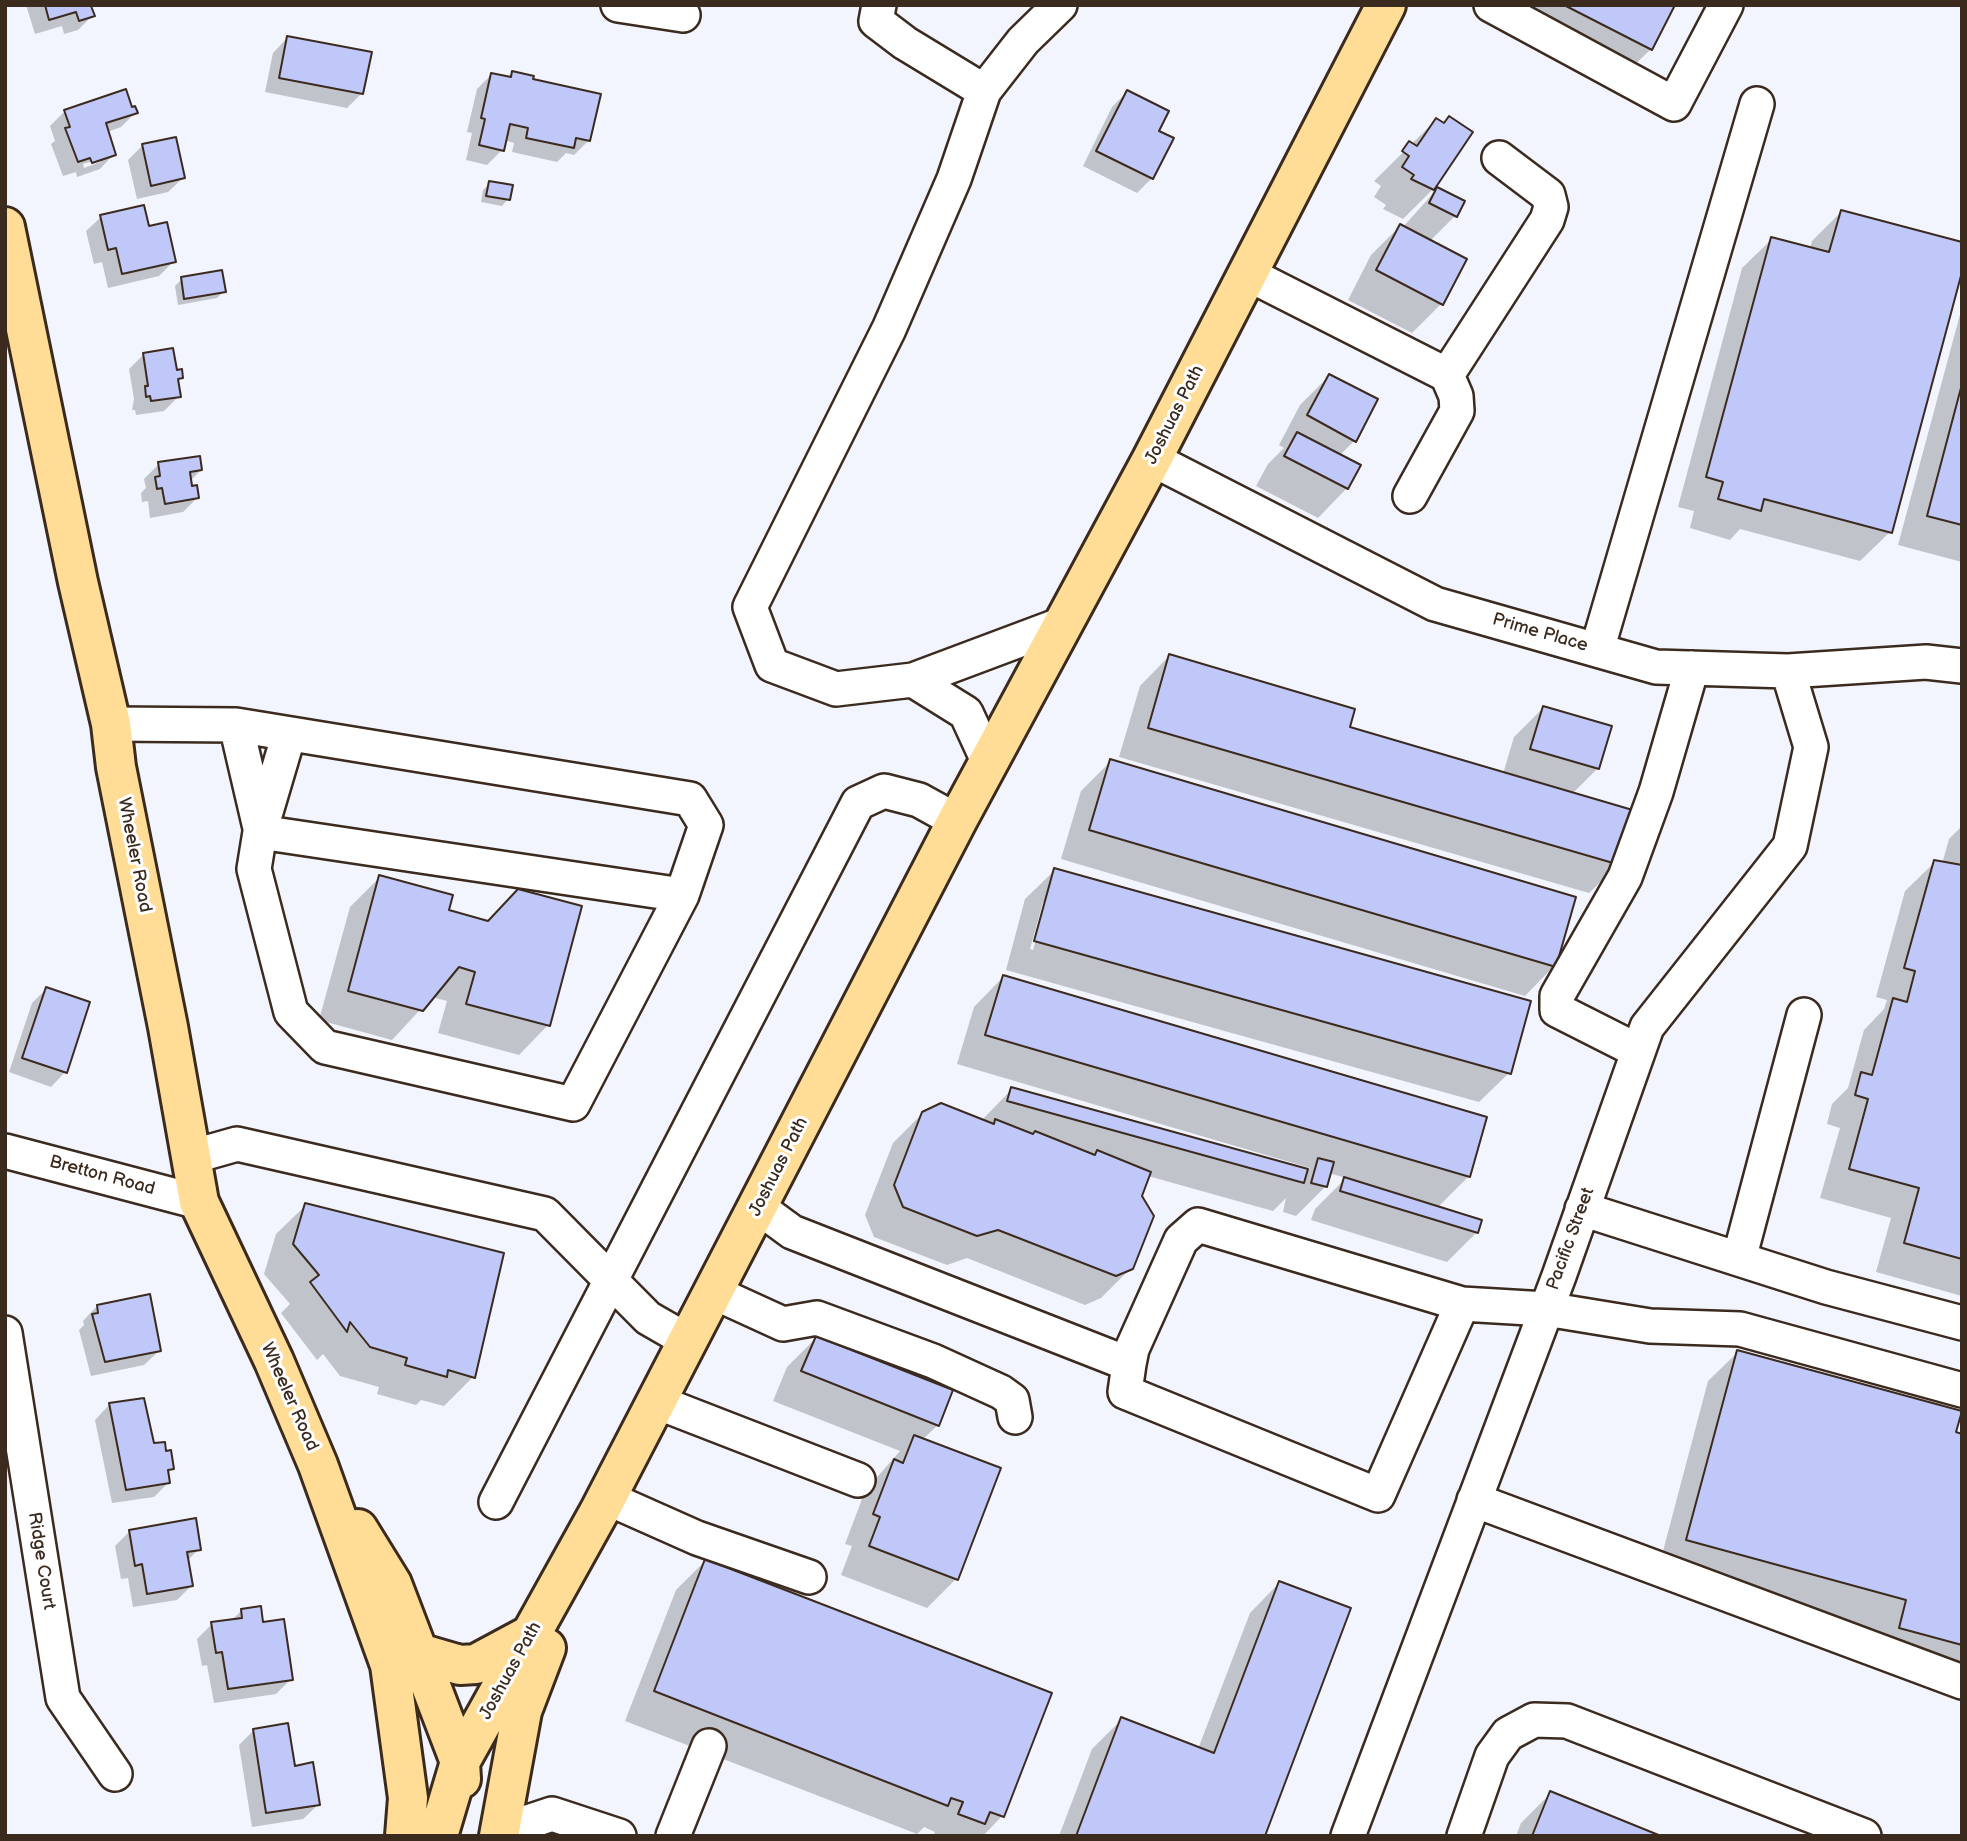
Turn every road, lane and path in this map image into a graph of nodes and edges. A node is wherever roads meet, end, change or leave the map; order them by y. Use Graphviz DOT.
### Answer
graph roads {
  1 [pos="618,5"];
  2 [pos="878,5"];
  3 [pos="1060,5"];
  4 [pos="1386,5"];
  5 [pos="1491,5"];
  6 [pos="1726,5"];
  7 [pos="683,15"];
  8 [pos="984,90"];
  9 [pos="1757,104"];
  10 [pos="1499,158"];
  11 [pos="5,227"];
  12 [pos="1248,274"];
  13 [pos="1447,375"];
  14 [pos="1152,459"];
  15 [pos="1410,496"];
  16 [pos="1065,623"];
  17 [pos="1597,650"];
  18 [pos="1962,666"];
  19 [pos="1692,667"];
  20 [pos="1788,671"];
  21 [pos="913,680"];
  22 [pos="111,723"];
  23 [pos="236,725"];
  24 [pos="289,734"];
  25 [pos="989,763"];
  26 [pos="957,821"];
  27 [pos="260,832"];
  28 [pos="682,895"];
  29 [pos="1804,1015"];
  30 [pos="1638,1051"];
  31 [pos="5,1151"];
  32 [pos="191,1157"];
  33 [pos="199,1202"];
  34 [pos="758,1207"];
  35 [pos="1582,1209"];
  36 [pos="1739,1259"];
  37 [pos="609,1279"];
  38 [pos="713,1293"];
  39 [pos="1462,1304"];
  40 [pos="1546,1309"];
  41 [pos="1962,1323"];
  42 [pos="5,1333"];
  43 [pos="688,1341"];
  44 [pos="1129,1364"];
  45 [pos="1962,1390"];
  46 [pos="657,1402"];
  47 [pos="1015,1417"];
  48 [pos="318,1465"];
  49 [pos="858,1480"];
  50 [pos="1474,1500"];
  51 [pos="496,1502"];
  52 [pos="603,1505"];
  53 [pos="809,1577"];
  54 [pos="531,1634"];
  55 [pos="419,1653"];
  56 [pos="1962,1682"];
  57 [pos="709,1746"];
  58 [pos="460,1762"];
  59 [pos="115,1774"];
  60 [pos="405,1836"];
  61 [pos="438,1836"];
  62 [pos="463,1836"];
  63 [pos="499,1836"];
  64 [pos="519,1836"];
  65 [pos="619,1836"];
  66 [pos="673,1836"];
  67 [pos="1348,1836"];
  68 [pos="1464,1836"];
  69 [pos="1864,1836"];
  1 -- 7 [label="street"];
  2 -- 8 [label="street"];
  3 -- 8 [label="street"];
  4 -- 12 [label="main road, Joshuas Path"];
  5 -- 6 [label="street"];
  8 -- 21 [label="street"];
  9 -- 17 [label="street"];
  10 -- 13 [label="street"];
  11 -- 22 [label="main road, Wheeler Road"];
  12 -- 13 [label="street"];
  12 -- 14 [label="main road, Joshuas Path"];
  13 -- 15 [label="street"];
  14 -- 16 [label="main road, Joshuas Path"];
  14 -- 17 [label="street, Prime Place"];
  16 -- 21 [label="street"];
  16 -- 25 [label="main road, Joshuas Path"];
  17 -- 19 [label="street, Prime Place"];
  18 -- 20 [label="street, Prime Place"];
  19 -- 20 [label="street, Prime Place"];
  19 -- 30 [label="street"];
  20 -- 30 [label="street, Pacific Street"];
  21 -- 25 [label="street"];
  22 -- 23 [label="street"];
  22 -- 32 [label="main road, Wheeler Road"];
  23 -- 24 [label="street"];
  23 -- 27 [label="street"];
  24 -- 27 [label="street"];
  24 -- 28 [label="street"];
  25 -- 26 [label="main road, Joshuas Path"];
  26 -- 34 [label="main road, Joshuas Path"];
  26 -- 37 [label="street"];
  27 -- 28 [label="street"];
  27 -- 28 [label="street"];
  29 -- 36 [label="street"];
  30 -- 35 [label="street, Pacific Street"];
  31 -- 33 [label="street, Bretton Road"];
  32 -- 33 [label="main road, Wheeler Road"];
  32 -- 37 [label="street"];
  33 -- 48 [label="main road, Wheeler Road"];
  34 -- 38 [label="main road, Joshuas Path"];
  34 -- 44 [label="street"];
  35 -- 36 [label="street"];
  35 -- 40 [label="street, Pacific Street"];
  36 -- 41 [label="street"];
  37 -- 43 [label="street"];
  37 -- 51 [label="street"];
  38 -- 43 [label="main road, Joshuas Path"];
  38 -- 47 [label="street"];
  39 -- 40 [label="street"];
  39 -- 44 [label="street"];
  39 -- 44 [label="street"];
  40 -- 45 [label="street"];
  40 -- 50 [label="street, Pacific Street"];
  42 -- 59 [label="street, Ridge Court"];
  43 -- 46 [label="main road, Joshuas Path"];
  46 -- 49 [label="street"];
  46 -- 52 [label="main road, Joshuas Path"];
  48 -- 55 [label="main road, Wheeler Road"];
  48 -- 60 [label="main road, Wheeler Road"];
  50 -- 56 [label="street"];
  50 -- 67 [label="street, Pacific Street"];
  52 -- 53 [label="street"];
  52 -- 54 [label="main road, Joshuas Path"];
  52 -- 63 [label="main road, Joshuas Path"];
  54 -- 55 [label="main road"];
  54 -- 58 [label="main road, Joshuas Path"];
  55 -- 58 [label="main road, Wheeler Road"];
  57 -- 66 [label="street"];
  58 -- 61 [label="main road, Joshuas Path"];
  58 -- 62 [label="main road, Wheeler Road"];
  64 -- 65 [label="street"];
  68 -- 69 [label="street"];
}
